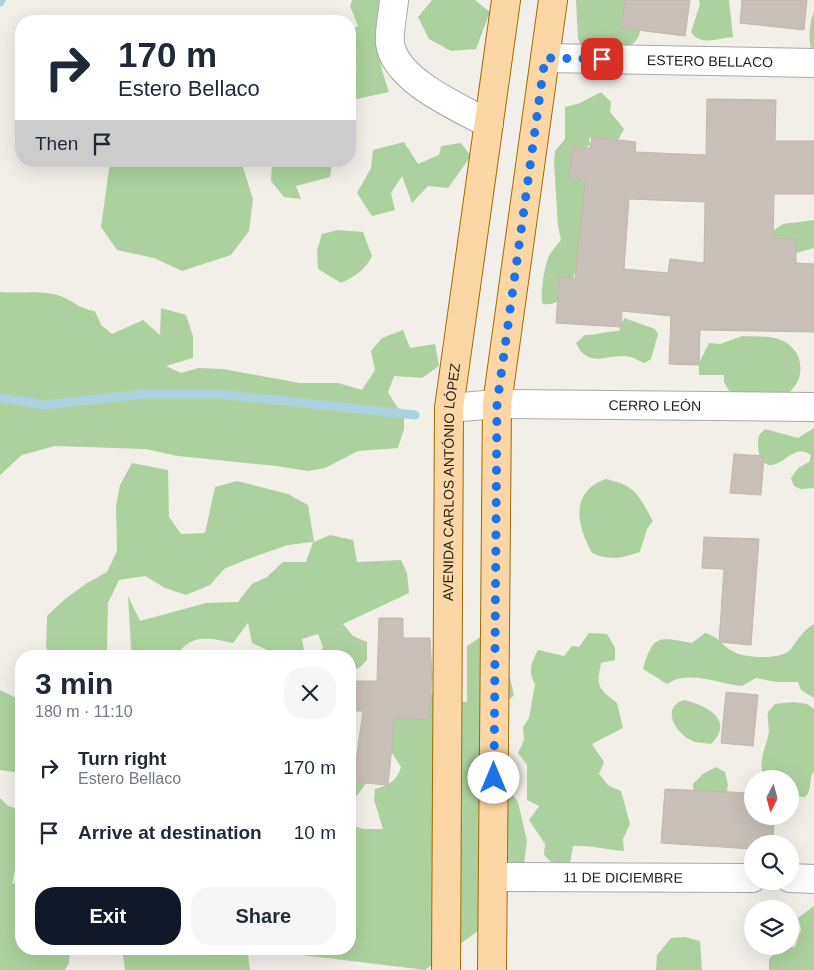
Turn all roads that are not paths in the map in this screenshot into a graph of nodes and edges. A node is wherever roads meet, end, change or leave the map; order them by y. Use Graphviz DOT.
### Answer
graph roads {
  1 [pos="394,0"];
  2 [pos="506,0"];
  3 [pos="553,0"];
  4 [pos="545,58"];
  5 [pos="814,63"];
  6 [pos="489,124"];
  7 [pos="497,404"];
  8 [pos="814,407"];
  9 [pos="449,408"];
  10 [pos="493,877"];
  11 [pos="744,878"];
  12 [pos="799,878"];
  13 [pos="814,878"];
  14 [pos="446,970"];
  15 [pos="492,970"];
  1 -- 6 [label="street"];
  2 -- 6 [label="main road, AVENIDA CARLOS ANTÓNIO LÓPEZ"];
  3 -- 4 [label="main road"];
  4 -- 5 [label="street, ESTERO BELLACO"];
  4 -- 7 [label="main road"];
  6 -- 9 [label="main road, AVENIDA CARLOS ANTÓNIO LÓPEZ"];
  7 -- 8 [label="street, CERRO LEÓN"];
  7 -- 9 [label="street, CERRO LEÓN"];
  7 -- 10 [label="main road"];
  9 -- 14 [label="main road, AVENIDA CARLOS ANTÓNIO LÓPEZ"];
  10 -- 11 [label="street, 11 DE DICIEMBRE"];
  10 -- 15 [label="main road"];
  12 -- 13 [label="street"];
}
